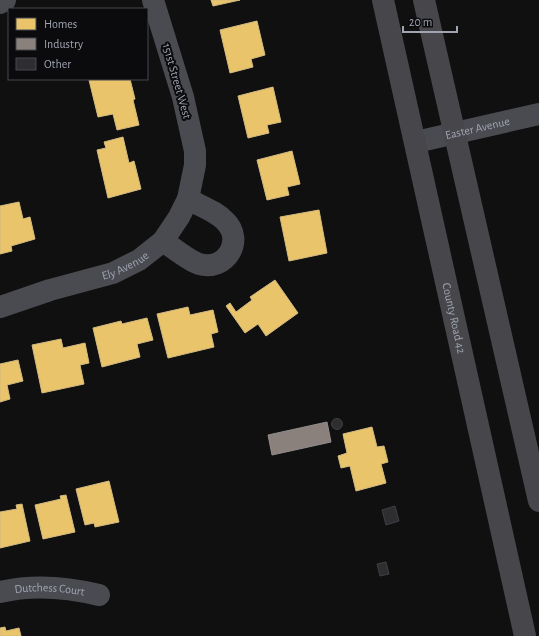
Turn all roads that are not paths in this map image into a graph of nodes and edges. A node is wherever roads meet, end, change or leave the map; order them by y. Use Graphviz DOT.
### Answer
graph roads {
  1 [pos="5,0"];
  2 [pos="153,0"];
  3 [pos="383,0"];
  4 [pos="424,0"];
  5 [pos="0,3"];
  6 [pos="539,114"];
  7 [pos="456,133"];
  8 [pos="416,142"];
  9 [pos="195,163"];
  10 [pos="188,199"];
  11 [pos="163,241"];
  12 [pos="0,308"];
  13 [pos="539,501"];
  14 [pos="0,592"];
  15 [pos="99,595"];
  16 [pos="525,636"];
  1 -- 5 [label="street"];
  2 -- 9 [label="street, 151st Street West"];
  3 -- 8 [label="highway, County Road 42"];
  4 -- 7 [label="highway"];
  6 -- 7 [label="street, Easter Avenue"];
  7 -- 8 [label="street, Easter Avenue"];
  7 -- 13 [label="highway"];
  8 -- 16 [label="highway, County Road 42"];
  9 -- 10 [label="street, Ely Avenue"];
  10 -- 11 [label="street, Ely Avenue"];
  10 -- 11 [label="street"];
  11 -- 12 [label="street, Ely Avenue"];
  14 -- 15 [label="street, Dutchess Court"];
}
